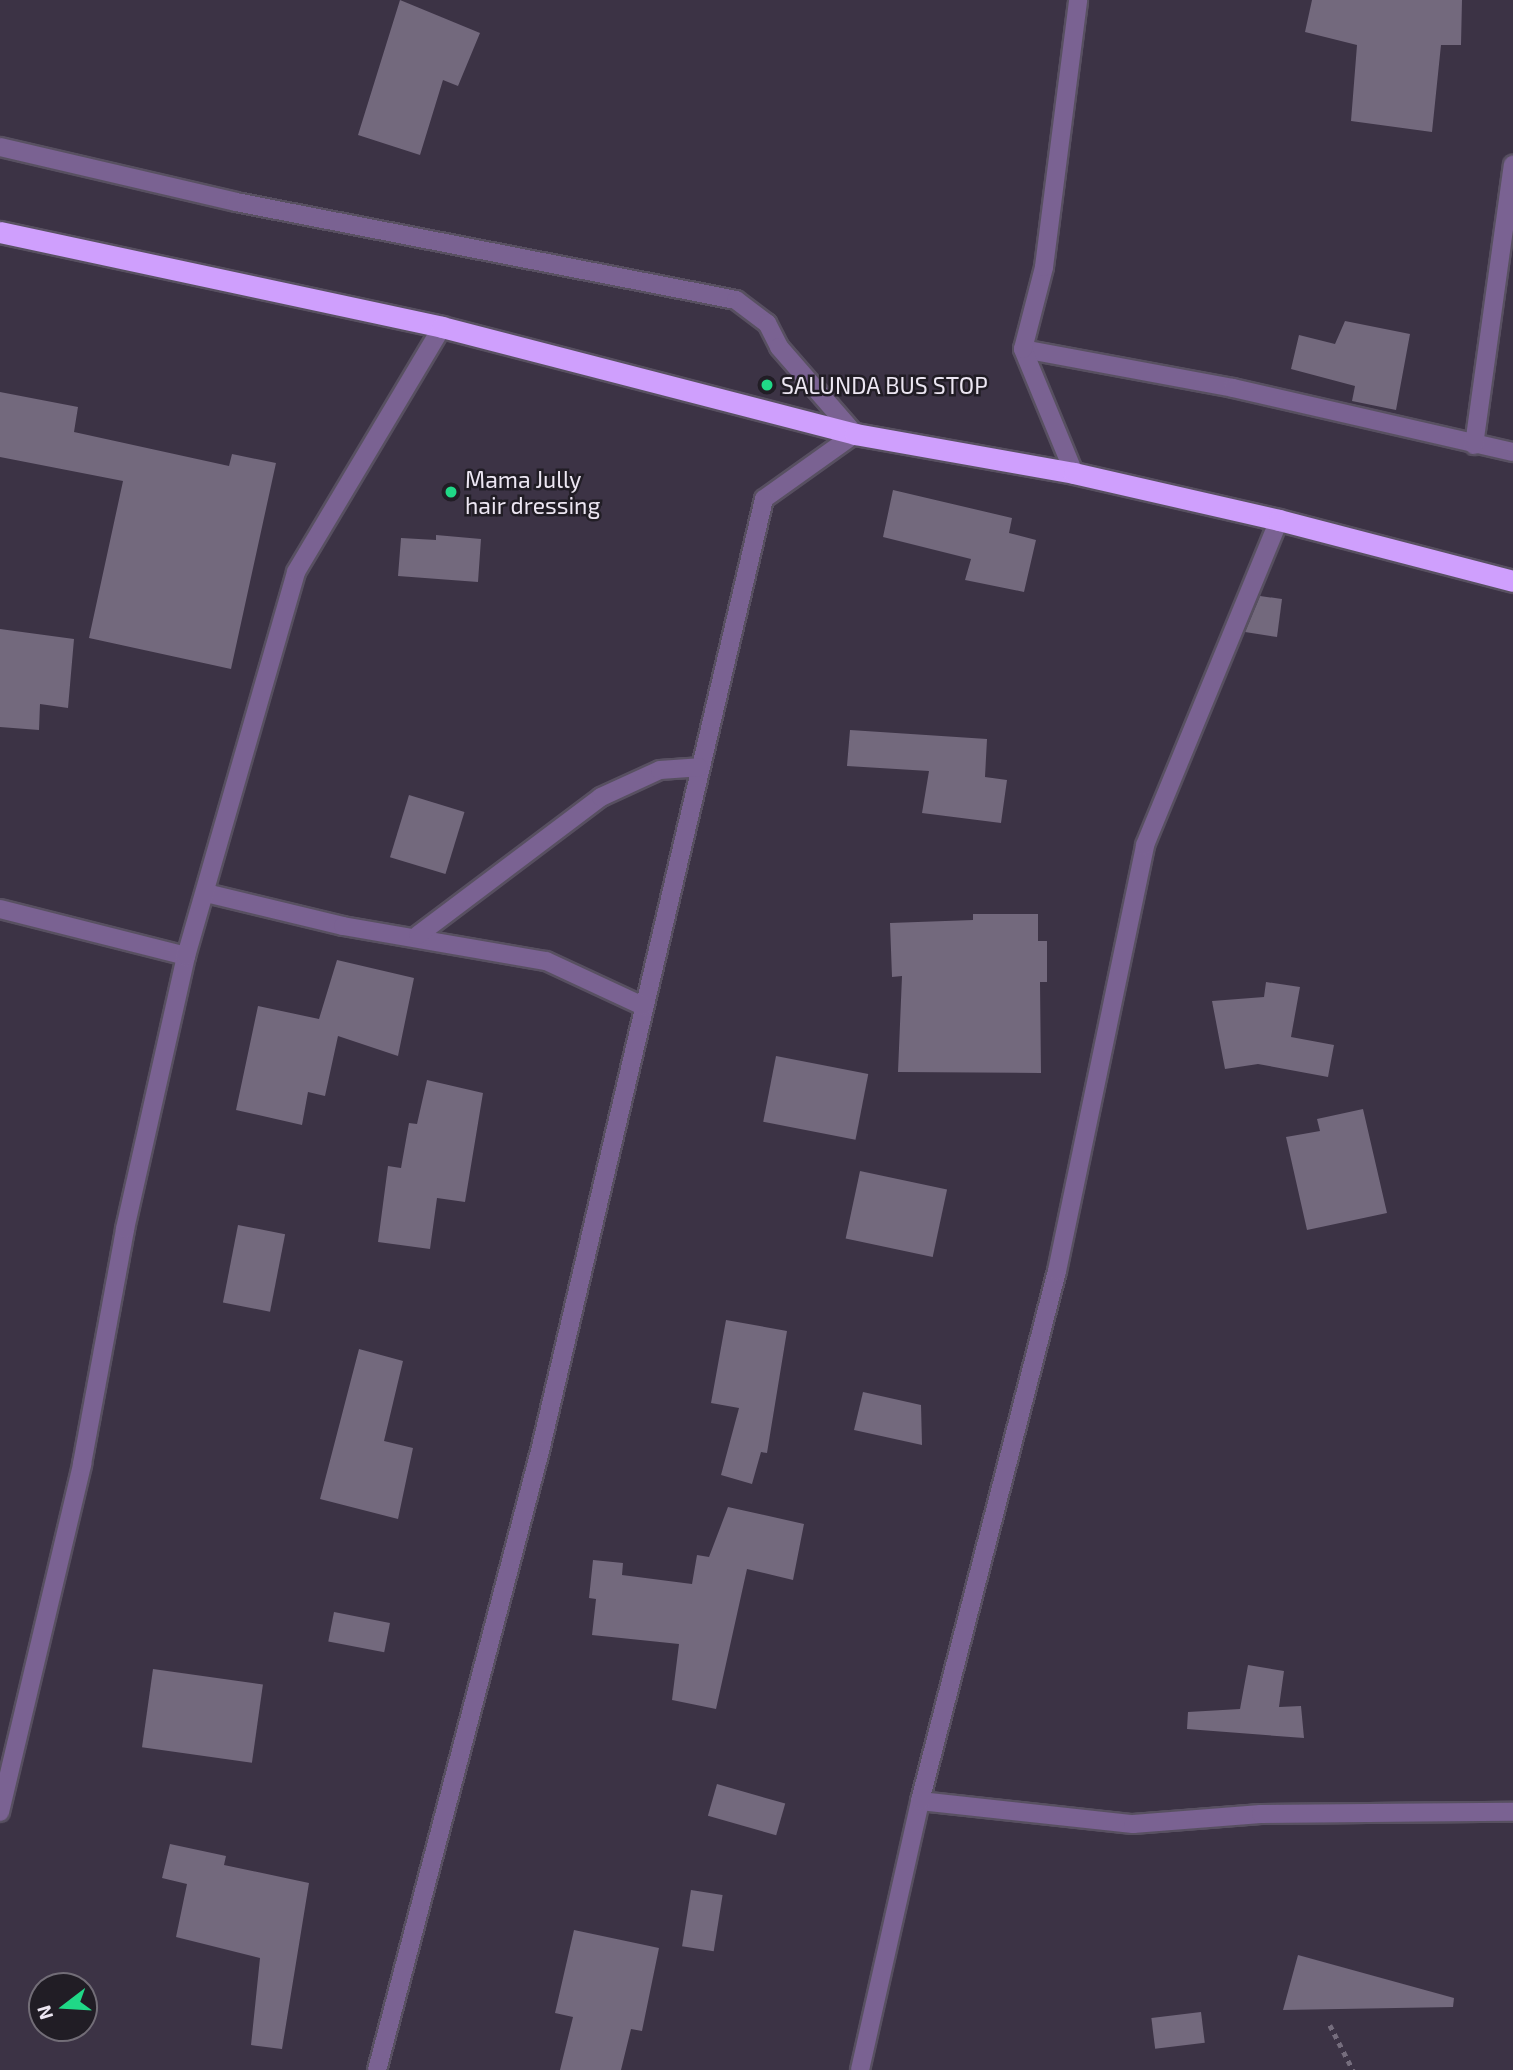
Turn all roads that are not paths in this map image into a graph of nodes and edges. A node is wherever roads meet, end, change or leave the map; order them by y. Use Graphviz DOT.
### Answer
graph roads {
  1 [pos="1078,0"];
  2 [pos="0,147"];
  3 [pos="1513,165"];
  4 [pos="0,232"];
  5 [pos="442,327"];
  6 [pos="1023,349"];
  7 [pos="855,434"];
  8 [pos="1474,445"];
  9 [pos="1513,452"];
  10 [pos="1074,473"];
  11 [pos="1279,520"];
  12 [pos="1513,581"];
  13 [pos="699,767"];
  14 [pos="206,893"];
  15 [pos="0,909"];
  16 [pos="418,934"];
  17 [pos="186,956"];
  18 [pos="643,1006"];
  19 [pos="2,1792"];
  20 [pos="920,1801"];
  21 [pos="0,1812"];
  22 [pos="1513,1812"];
  23 [pos="377,2070"];
  24 [pos="860,2070"];
  1 -- 6 [label="street"];
  2 -- 7 [label="street"];
  3 -- 8 [label="street"];
  4 -- 5 [label="highway"];
  5 -- 7 [label="highway"];
  5 -- 14 [label="street"];
  6 -- 8 [label="street"];
  6 -- 10 [label="street"];
  7 -- 10 [label="highway"];
  7 -- 13 [label="street"];
  8 -- 9 [label="street"];
  10 -- 11 [label="highway"];
  11 -- 12 [label="highway"];
  11 -- 20 [label="street"];
  13 -- 16 [label="street"];
  13 -- 18 [label="street"];
  14 -- 16 [label="street"];
  14 -- 17 [label="street"];
  15 -- 17 [label="street"];
  16 -- 18 [label="street"];
  17 -- 19 [label="street"];
  18 -- 23 [label="street"];
  19 -- 21 [label="street"];
  20 -- 22 [label="street"];
  20 -- 24 [label="street"];
}
